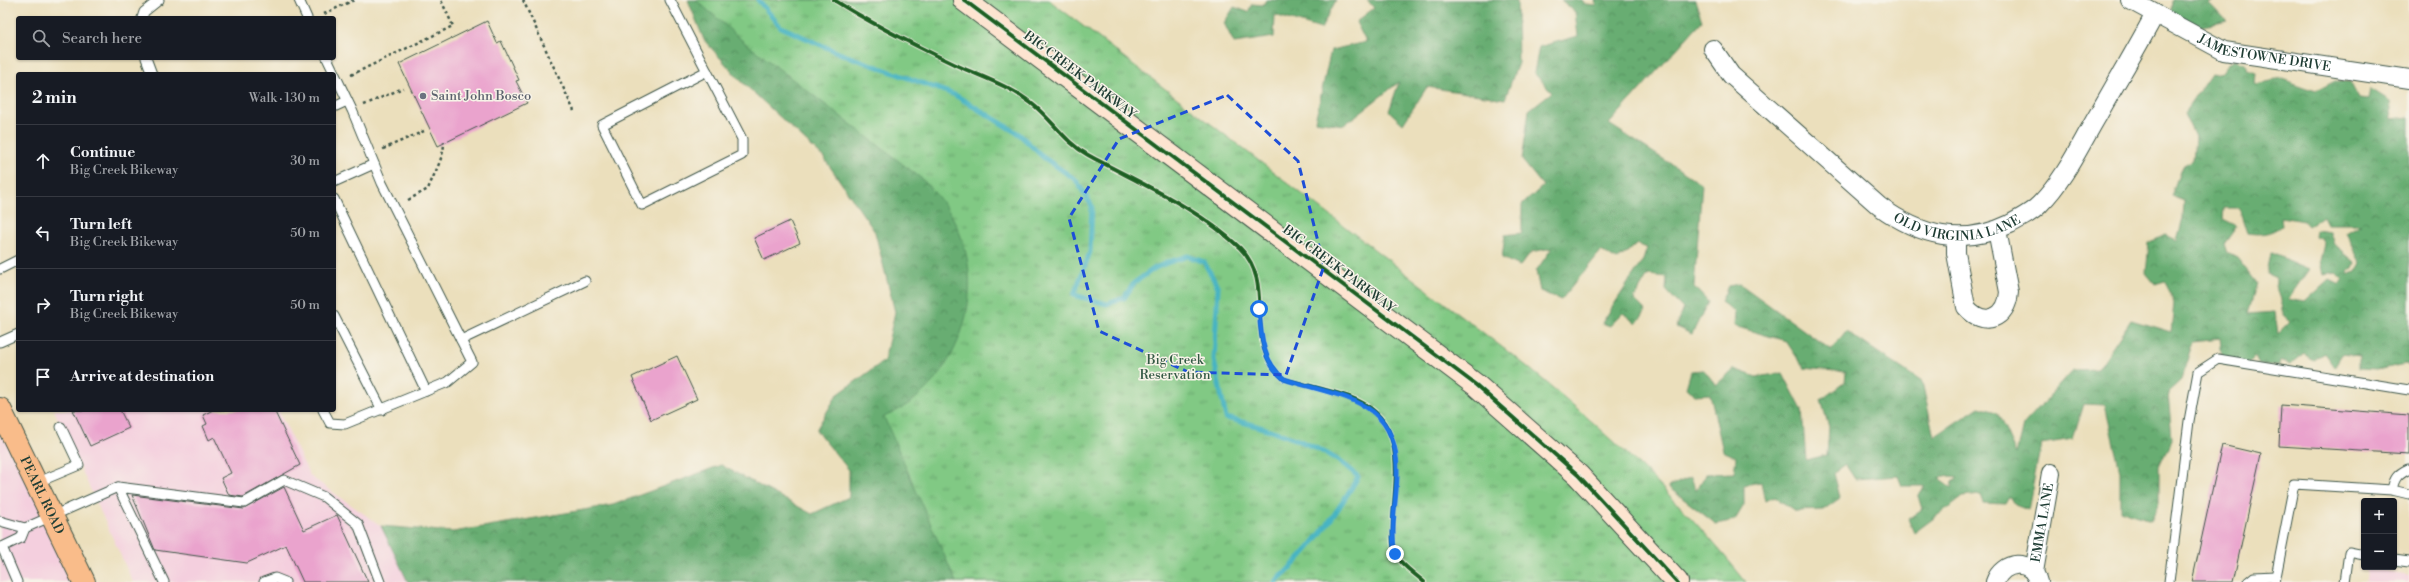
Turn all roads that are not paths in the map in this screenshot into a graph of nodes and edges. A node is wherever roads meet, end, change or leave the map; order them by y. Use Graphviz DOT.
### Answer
graph roads {
  1 [pos="159,0"];
  2 [pos="299,0"];
  3 [pos="670,0"];
  4 [pos="964,0"];
  5 [pos="2130,0"];
  6 [pos="2155,14"];
  7 [pos="143,16"];
  8 [pos="306,16"];
  9 [pos="1714,49"];
  10 [pos="147,60"];
  11 [pos="327,60"];
  12 [pos="707,71"];
  13 [pos="151,72"];
  14 [pos="333,72"];
  15 [pos="336,78"];
  16 [pos="2409,79"];
  17 [pos="347,101"];
  18 [pos="336,106"];
  19 [pos="374,164"];
  20 [pos="336,181"];
  21 [pos="336,203"];
  22 [pos="1997,230"];
  23 [pos="1956,237"];
  24 [pos="16,261"];
  25 [pos="0,269"];
  26 [pos="585,281"];
  27 [pos="336,320"];
  28 [pos="16,335"];
  29 [pos="461,340"];
  30 [pos="0,342"];
  31 [pos="2409,390"];
  32 [pos="426,391"];
  33 [pos="0,409"];
  34 [pos="382,410"];
  35 [pos="324,412"];
  36 [pos="61,427"];
  37 [pos="2408,470"];
  38 [pos="2051,474"];
  39 [pos="36,483"];
  40 [pos="118,487"];
  41 [pos="2392,490"];
  42 [pos="2409,494"];
  43 [pos="52,515"];
  44 [pos="0,521"];
  45 [pos="25,528"];
  46 [pos="1,548"];
  47 [pos="2361,554"];
  48 [pos="2397,560"];
  49 [pos="2409,562"];
  50 [pos="2036,577"];
  51 [pos="2275,579"];
  52 [pos="17,582"];
  53 [pos="84,582"];
  54 [pos="164,582"];
  55 [pos="264,582"];
  56 [pos="286,582"];
  57 [pos="380,582"];
  58 [pos="1677,582"];
  59 [pos="1994,582"];
  60 [pos="2169,582"];
  61 [pos="2248,582"];
  62 [pos="2346,582"];
  1 -- 7 [label="lane"];
  2 -- 8 [label="lane"];
  3 -- 12 [label="lane"];
  4 -- 58 [label="street, BIG CREEK PARKWAY"];
  5 -- 6 [label="street, JAMESTOWNE DRIVE"];
  6 -- 16 [label="street, JAMESTOWNE DRIVE"];
  6 -- 22 [label="street, OLD VIRGINIA LANE"];
  9 -- 23 [label="street, OLD VIRGINIA LANE"];
  10 -- 13 [label="lane"];
  11 -- 14 [label="lane"];
  12 -- 12 [label="lane"];
  15 -- 17 [label="lane"];
  17 -- 18 [label="lane"];
  17 -- 19 [label="lane"];
  19 -- 20 [label="lane"];
  19 -- 29 [label="lane"];
  21 -- 32 [label="lane"];
  22 -- 23 [label="street, OLD VIRGINIA LANE"];
  22 -- 23 [label="street"];
  24 -- 25 [label="lane"];
  26 -- 29 [label="lane"];
  27 -- 34 [label="lane"];
  28 -- 30 [label="lane"];
  29 -- 32 [label="lane"];
  31 -- 60 [label="lane"];
  32 -- 34 [label="lane"];
  33 -- 39 [label="main road, PEARL ROAD"];
  34 -- 35 [label="lane"];
  36 -- 39 [label="lane"];
  37 -- 41 [label="lane"];
  38 -- 50 [label="street, EMMA LANE"];
  39 -- 43 [label="main road, PEARL ROAD"];
  40 -- 43 [label="lane"];
  40 -- 54 [label="lane"];
  40 -- 57 [label="lane"];
  41 -- 42 [label="lane"];
  41 -- 51 [label="lane"];
  43 -- 45 [label="lane"];
  43 -- 53 [label="main road, PEARL ROAD"];
  44 -- 45 [label="lane"];
  45 -- 46 [label="lane"];
  46 -- 52 [label="lane"];
  47 -- 62 [label="lane"];
  48 -- 49 [label="lane"];
  50 -- 59 [label="street, EMMA LANE"];
  51 -- 61 [label="lane"];
  55 -- 56 [label="lane"];
}
